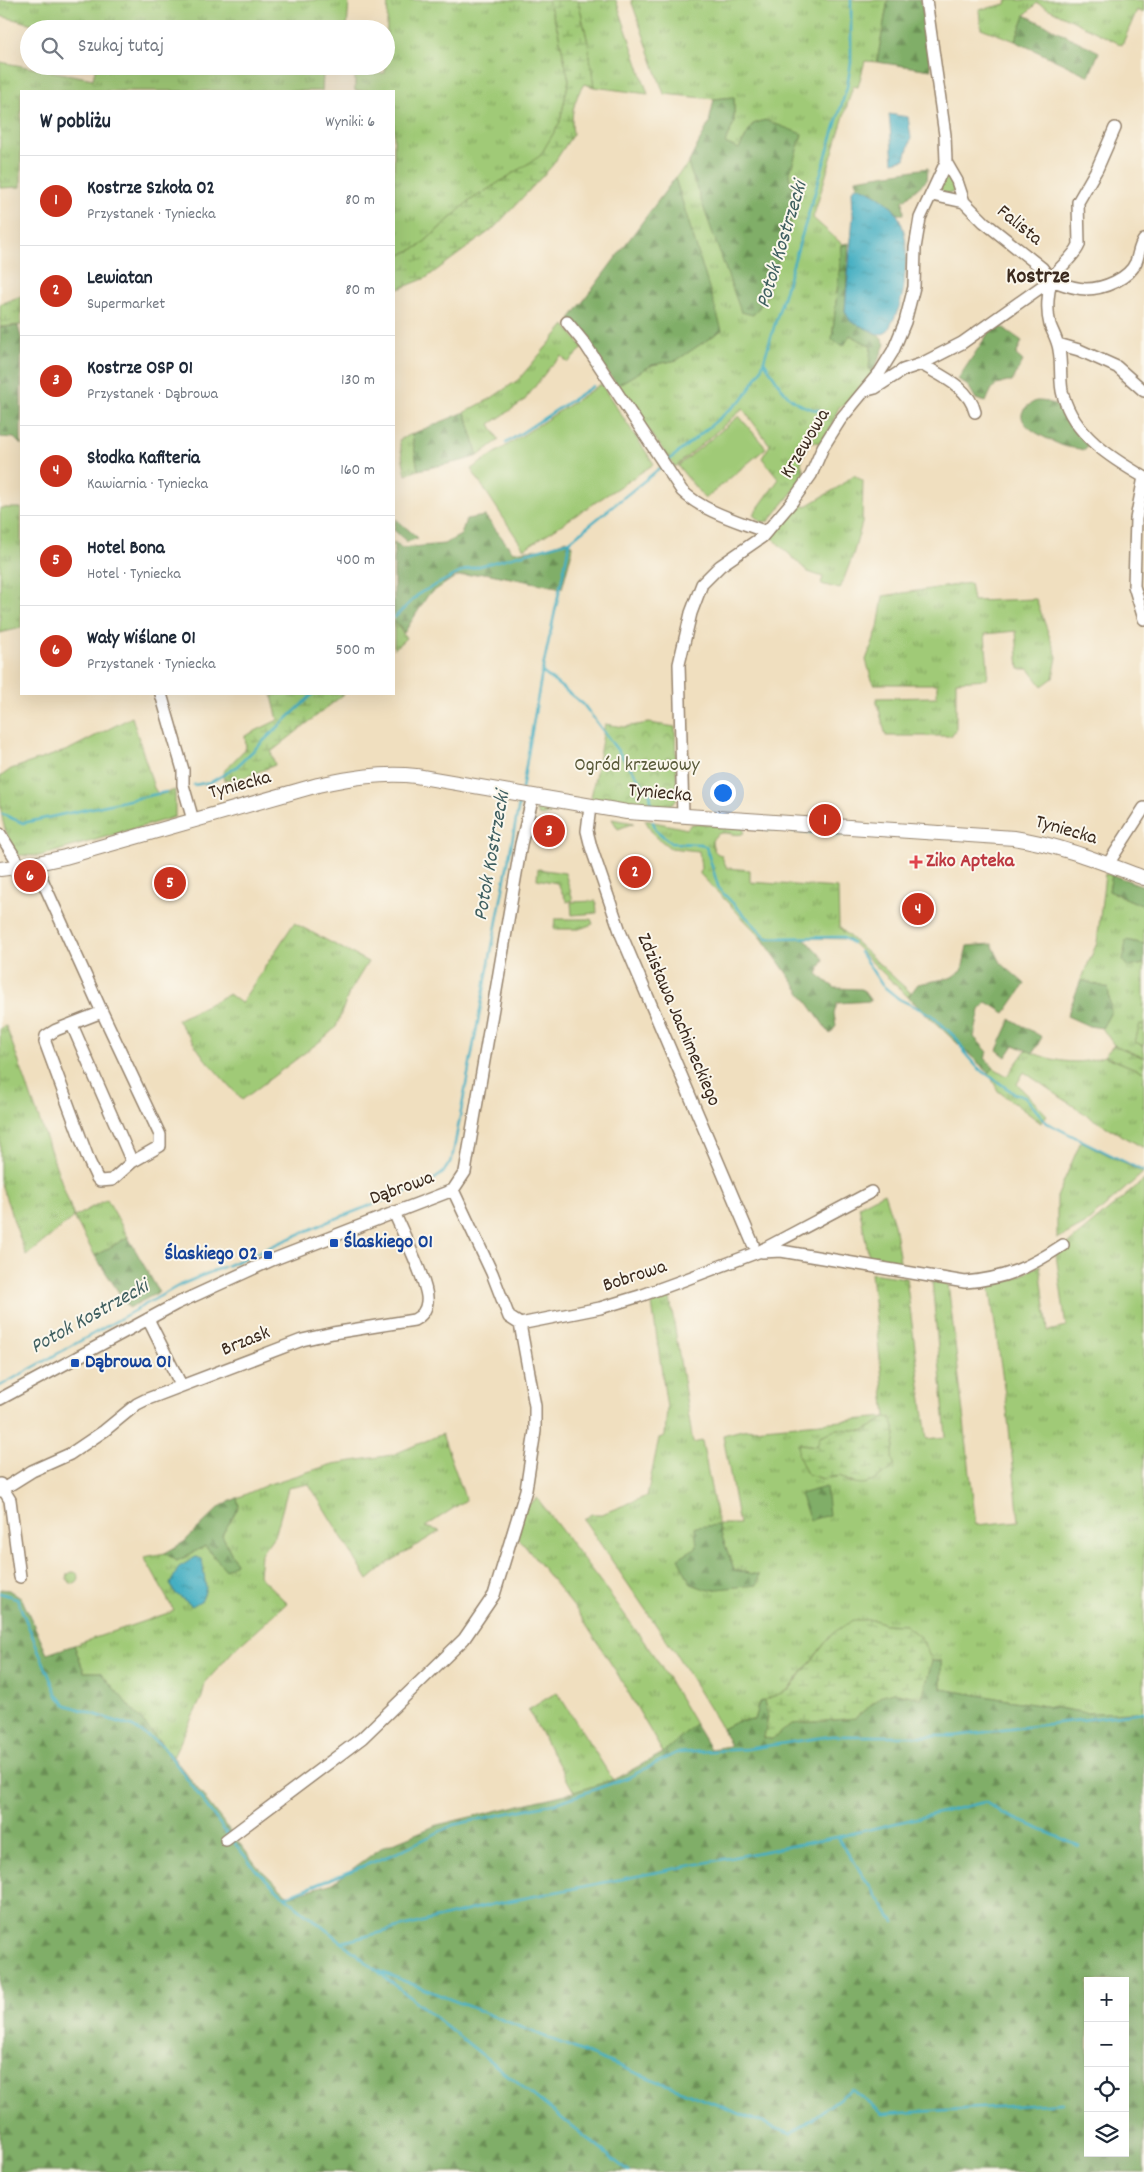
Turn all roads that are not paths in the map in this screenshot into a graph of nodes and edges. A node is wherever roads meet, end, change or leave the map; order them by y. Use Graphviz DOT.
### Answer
graph roads {
  1 [pos="926,0"];
  2 [pos="1115,128"];
  3 [pos="946,162"];
  4 [pos="932,195"];
  5 [pos="964,202"];
  6 [pos="1144,240"];
  7 [pos="1051,280"];
  8 [pos="567,322"];
  9 [pos="1058,344"];
  10 [pos="921,364"];
  11 [pos="864,391"];
  12 [pos="1144,391"];
  13 [pos="975,412"];
  14 [pos="1144,477"];
  15 [pos="766,532"];
  16 [pos="1144,619"];
  17 [pos="161,695"];
  18 [pos="524,794"];
  19 [pos="590,806"];
  20 [pos="1144,808"];
  21 [pos="683,816"];
  22 [pos="193,820"];
  23 [pos="0,834"];
  24 [pos="35,864"];
  25 [pos="1108,864"];
  26 [pos="21,867"];
  27 [pos="0,869"];
  28 [pos="1144,878"];
  29 [pos="102,1012"];
  30 [pos="72,1025"];
  31 [pos="132,1162"];
  32 [pos="453,1190"];
  33 [pos="871,1192"];
  34 [pos="394,1212"];
  35 [pos="1063,1244"];
  36 [pos="755,1248"];
  37 [pos="148,1319"];
  38 [pos="520,1324"];
  39 [pos="181,1385"];
  40 [pos="0,1399"];
  41 [pos="2,1488"];
  42 [pos="20,1577"];
  43 [pos="226,1840"];
  1 -- 3 [label="street, Falista"];
  2 -- 7 [label="street"];
  3 -- 4 [label="street"];
  3 -- 5 [label="street, Falista"];
  4 -- 5 [label="street"];
  4 -- 11 [label="street"];
  5 -- 7 [label="street, Falista"];
  6 -- 7 [label="street"];
  7 -- 9 [label="street"];
  7 -- 10 [label="street, Krzewowa"];
  8 -- 15 [label="street"];
  9 -- 12 [label="street"];
  9 -- 14 [label="street"];
  10 -- 11 [label="street, Krzewowa"];
  10 -- 13 [label="street"];
  11 -- 15 [label="street, Krzewowa"];
  14 -- 16 [label="street"];
  15 -- 21 [label="street, Krzewowa"];
  17 -- 22 [label="street"];
  18 -- 19 [label="street, Tyniecka"];
  18 -- 22 [label="street, Tyniecka"];
  18 -- 32 [label="street, Dąbrowa"];
  19 -- 21 [label="street, Tyniecka"];
  19 -- 36 [label="street, Zdzisława Jachimeckiego"];
  20 -- 25 [label="street"];
  21 -- 25 [label="street, Tyniecka"];
  22 -- 24 [label="street, Tyniecka"];
  23 -- 26 [label="street"];
  24 -- 26 [label="street, Tyniecka"];
  24 -- 29 [label="street"];
  25 -- 28 [label="street, Tyniecka"];
  26 -- 27 [label="street, Tyniecka"];
  29 -- 30 [label="street"];
  29 -- 31 [label="street"];
  30 -- 31 [label="street"];
  30 -- 31 [label="street"];
  32 -- 34 [label="street, Dąbrowa"];
  32 -- 38 [label="street"];
  33 -- 36 [label="street, Bobrowa"];
  34 -- 37 [label="street, Dąbrowa"];
  34 -- 39 [label="street, Brzask"];
  35 -- 36 [label="street, Bobrowa"];
  36 -- 38 [label="street, Bobrowa"];
  37 -- 39 [label="street"];
  37 -- 40 [label="street, Dąbrowa"];
  38 -- 43 [label="street"];
  39 -- 41 [label="street, Brzask"];
  41 -- 42 [label="street"];
}
